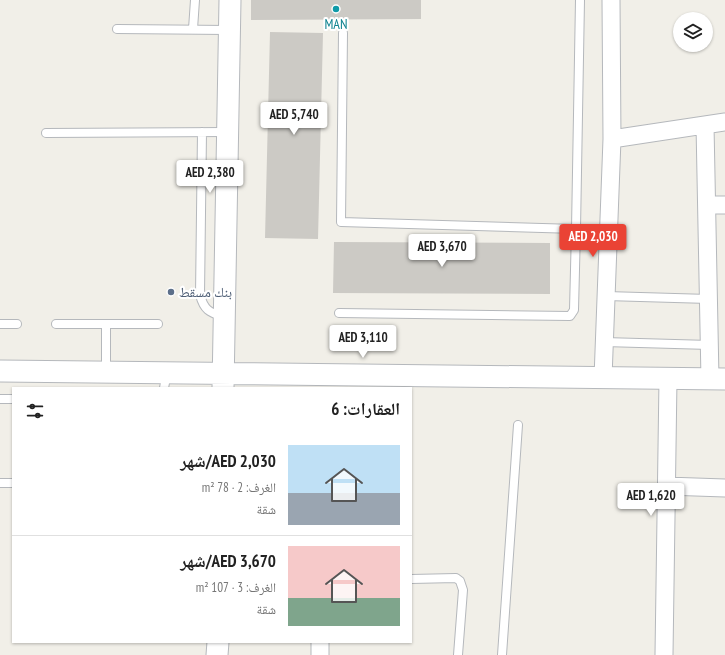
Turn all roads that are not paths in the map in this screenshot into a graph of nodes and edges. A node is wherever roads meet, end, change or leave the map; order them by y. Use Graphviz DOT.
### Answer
graph roads {
  1 [pos="195,0"];
  2 [pos="230,0"];
  3 [pos="580,0"];
  4 [pos="611,0"];
  5 [pos="117,29"];
  6 [pos="193,29"];
  7 [pos="230,30"];
  8 [pos="343,33"];
  9 [pos="725,122"];
  10 [pos="706,125"];
  11 [pos="202,132"];
  12 [pos="228,132"];
  13 [pos="46,133"];
  14 [pos="612,138"];
  15 [pos="707,204"];
  16 [pos="725,204"];
  17 [pos="576,230"];
  18 [pos="606,296"];
  19 [pos="709,299"];
  20 [pos="339,312"];
  21 [pos="224,317"];
  22 [pos="0,324"];
  23 [pos="16,324"];
  24 [pos="56,324"];
  25 [pos="106,324"];
  26 [pos="158,324"];
  27 [pos="604,342"];
  28 [pos="710,345"];
  29 [pos="0,370"];
  30 [pos="106,371"];
  31 [pos="603,378"];
  32 [pos="668,379"];
  33 [pos="718,379"];
  34 [pos="166,380"];
  35 [pos="223,380"];
  36 [pos="315,381"];
  37 [pos="0,399"];
  38 [pos="12,399"];
  39 [pos="518,425"];
  40 [pos="0,483"];
  41 [pos="12,483"];
  42 [pos="666,486"];
  43 [pos="725,488"];
  44 [pos="412,579"];
  45 [pos="218,643"];
  46 [pos="320,643"];
  47 [pos="217,655"];
  48 [pos="320,655"];
  49 [pos="458,655"];
  50 [pos="502,655"];
  51 [pos="664,655"];
  1 -- 6 [label="lane"];
  2 -- 7 [label="street"];
  3 -- 17 [label="lane"];
  4 -- 14 [label="street"];
  5 -- 6 [label="lane"];
  6 -- 7 [label="lane"];
  7 -- 12 [label="street"];
  8 -- 17 [label="lane"];
  9 -- 10 [label="street"];
  10 -- 14 [label="street"];
  10 -- 15 [label="street"];
  11 -- 12 [label="lane"];
  11 -- 13 [label="lane"];
  11 -- 21 [label="lane"];
  12 -- 21 [label="street"];
  14 -- 18 [label="street"];
  15 -- 16 [label="street"];
  15 -- 19 [label="street"];
  17 -- 20 [label="lane"];
  18 -- 19 [label="lane"];
  18 -- 27 [label="street"];
  19 -- 28 [label="street"];
  21 -- 35 [label="street"];
  22 -- 23 [label="lane"];
  24 -- 25 [label="lane"];
  25 -- 26 [label="lane"];
  25 -- 30 [label="lane"];
  27 -- 28 [label="lane"];
  27 -- 31 [label="street"];
  28 -- 33 [label="street"];
  29 -- 30 [label="street"];
  30 -- 34 [label="street"];
  31 -- 32 [label="street"];
  31 -- 36 [label="street"];
  32 -- 33 [label="street"];
  32 -- 42 [label="street"];
  34 -- 35 [label="street"];
  35 -- 36 [label="street"];
  37 -- 38 [label="lane"];
  39 -- 50 [label="lane"];
  40 -- 41 [label="lane"];
  42 -- 43 [label="street"];
  42 -- 51 [label="street"];
  44 -- 49 [label="lane"];
  45 -- 47 [label="street"];
  46 -- 48 [label="street"];
}
